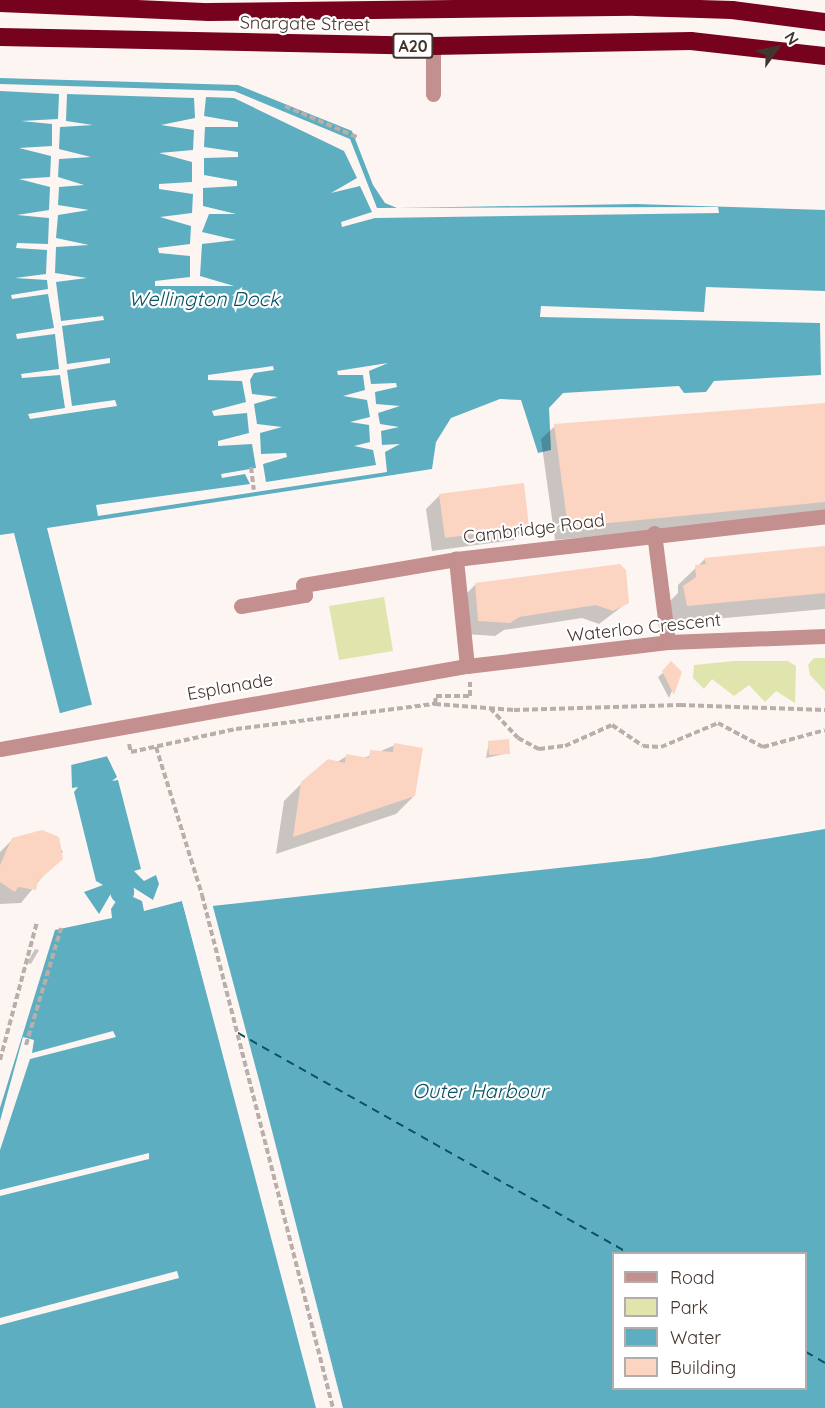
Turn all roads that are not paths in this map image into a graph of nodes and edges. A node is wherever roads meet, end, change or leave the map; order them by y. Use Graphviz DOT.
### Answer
graph roads {
  1 [pos="0,3"];
  2 [pos="209,6"];
  3 [pos="825,22"];
  4 [pos="0,37"];
  5 [pos="433,46"];
  6 [pos="825,56"];
  7 [pos="433,94"];
  8 [pos="825,516"];
  9 [pos="654,533"];
  10 [pos="456,559"];
  11 [pos="241,606"];
  12 [pos="825,636"];
  13 [pos="668,642"];
  14 [pos="467,666"];
  15 [pos="1,754"];
  1 -- 2 [label="highway, Snargate Street / A20"];
  2 -- 3 [label="highway, Snargate Street / A20"];
  4 -- 5 [label="highway, Snargate Street / A20"];
  5 -- 6 [label="highway, Snargate Street / A20"];
  5 -- 7 [label="street"];
  8 -- 9 [label="street, Cambridge Road"];
  9 -- 10 [label="street, Cambridge Road"];
  9 -- 13 [label="street"];
  10 -- 11 [label="street"];
  10 -- 14 [label="street, Cambridge Road"];
  12 -- 13 [label="street, Waterloo Crescent"];
  13 -- 14 [label="street, Waterloo Crescent"];
  14 -- 15 [label="street, Esplanade"];
}
